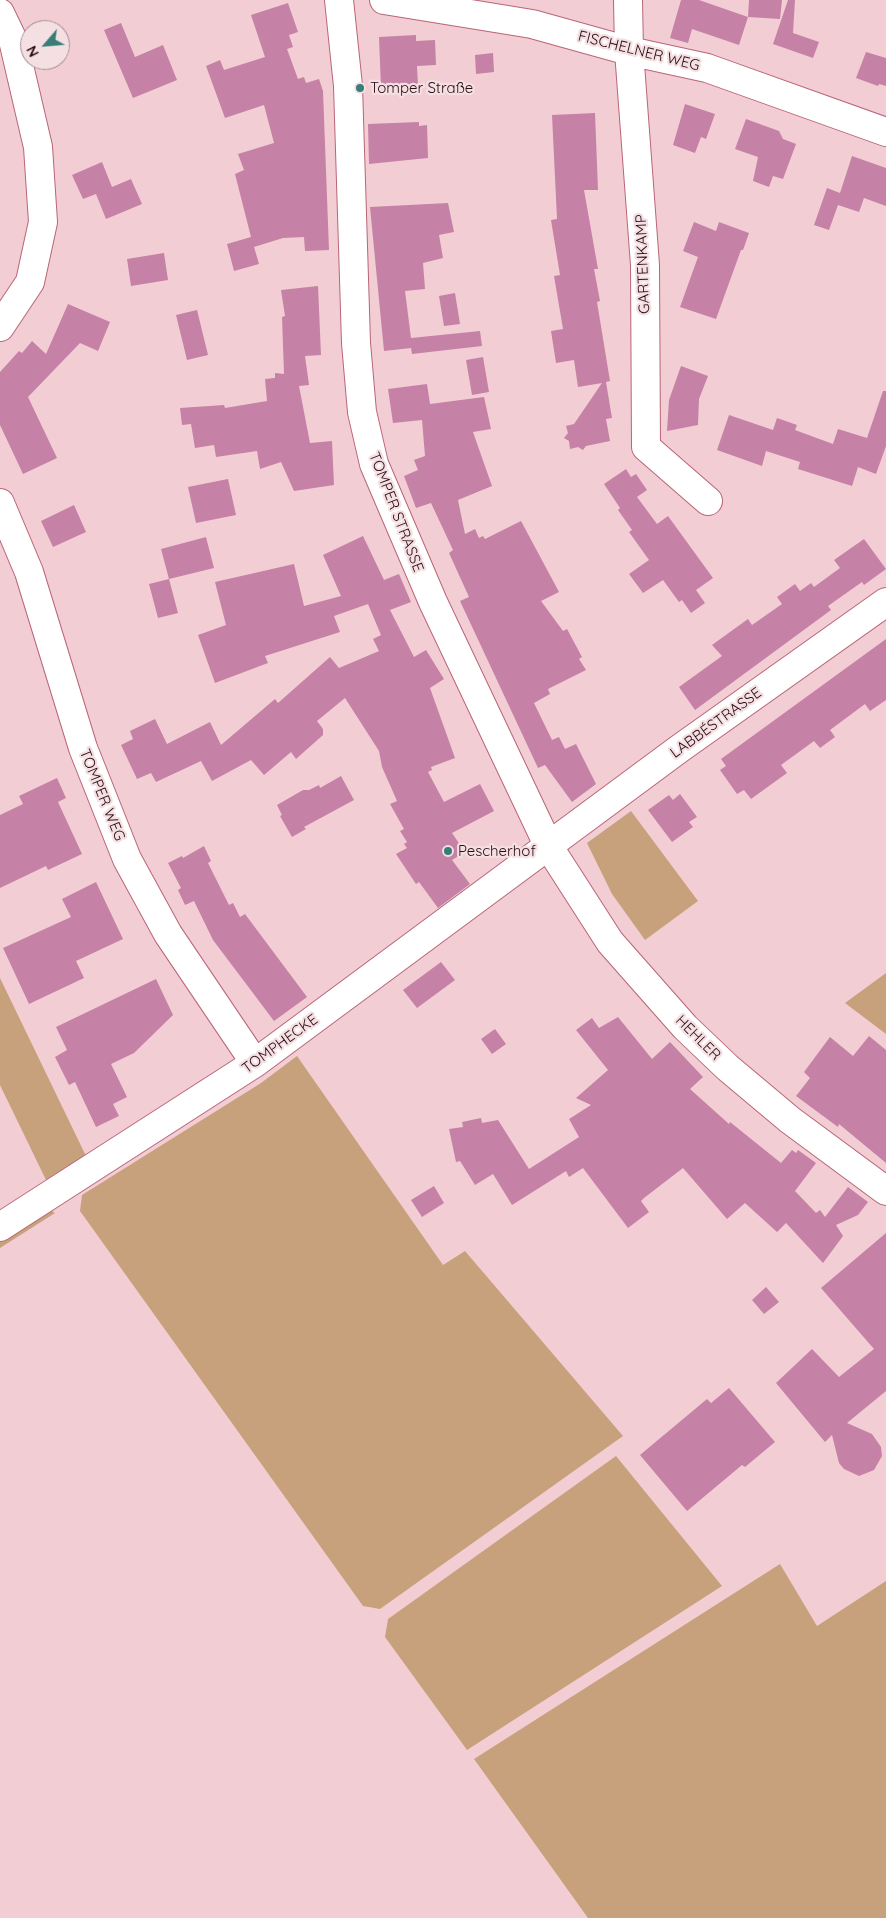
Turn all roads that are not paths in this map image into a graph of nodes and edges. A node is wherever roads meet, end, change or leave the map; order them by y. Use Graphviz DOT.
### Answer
graph roads {
  1 [pos="339,0"];
  2 [pos="384,0"];
  3 [pos="628,0"];
  4 [pos="0,13"];
  5 [pos="629,50"];
  6 [pos="886,132"];
  7 [pos="0,327"];
  8 [pos="708,501"];
  9 [pos="0,503"];
  10 [pos="886,602"];
  11 [pos="549,847"];
  12 [pos="255,1063"];
  13 [pos="886,1191"];
  14 [pos="0,1227"];
  1 -- 11 [label="street, TOMPER STRASSE"];
  2 -- 5 [label="street, FISCHELNER WEG"];
  3 -- 5 [label="street, GARTENKAMP"];
  4 -- 7 [label="street"];
  5 -- 6 [label="street, FISCHELNER WEG"];
  5 -- 8 [label="street, GARTENKAMP"];
  9 -- 12 [label="street, TOMPER WEG"];
  10 -- 11 [label="street, LABBÉSTRASSE"];
  11 -- 12 [label="street, TOMPHECKE"];
  11 -- 13 [label="street, HEHLER"];
  12 -- 14 [label="street, TOMPHECKE"];
}
